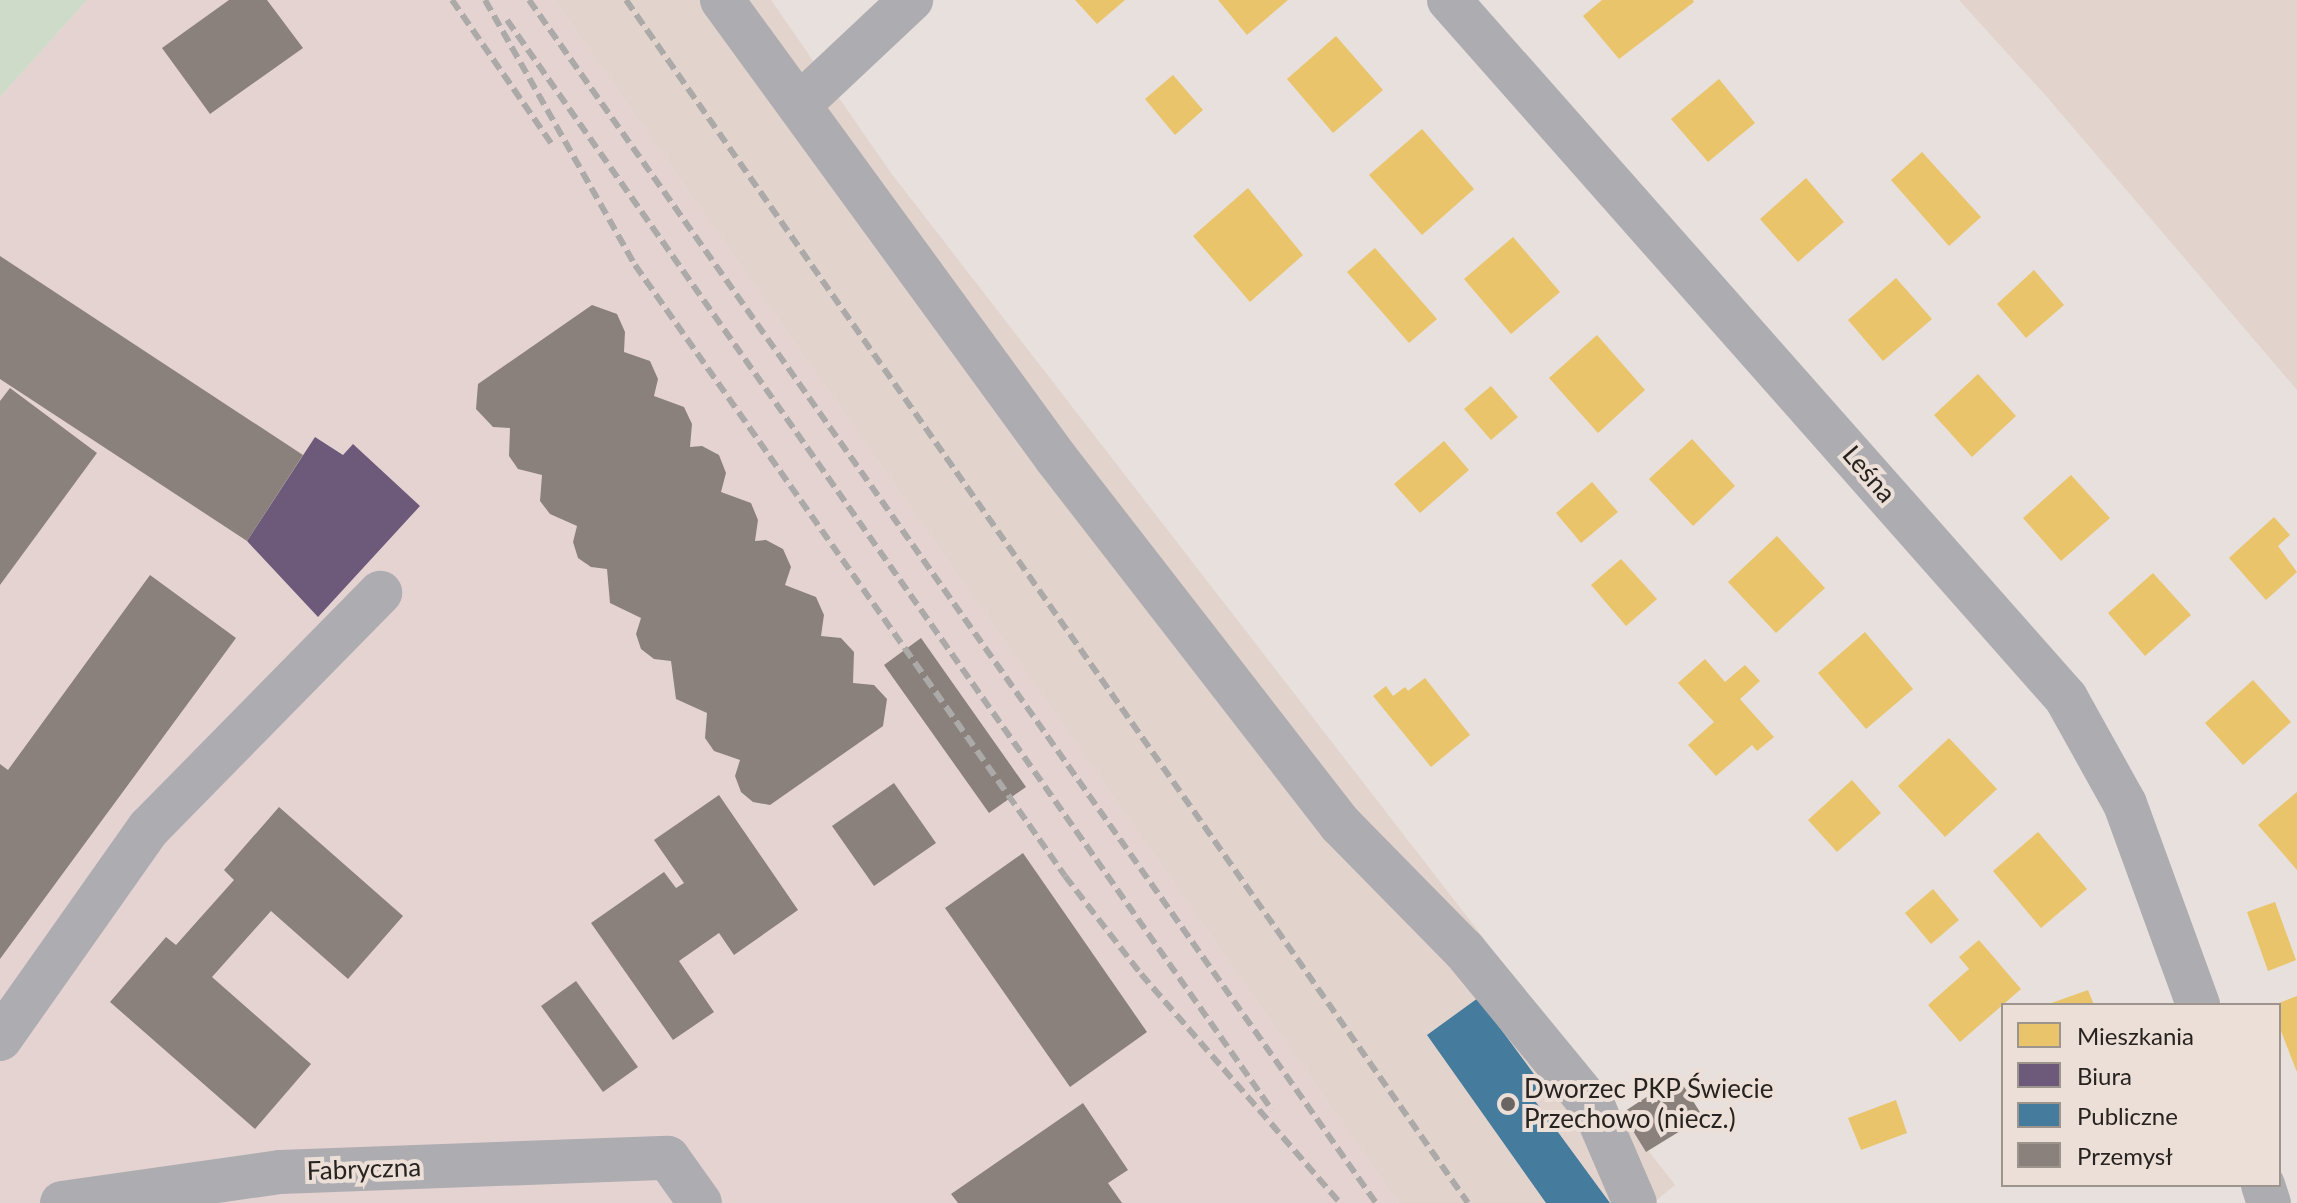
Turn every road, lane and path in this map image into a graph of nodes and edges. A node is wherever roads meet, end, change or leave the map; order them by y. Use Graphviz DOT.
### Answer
graph roads {
  1 [pos="722,0"];
  2 [pos="911,0"];
  3 [pos="1449,0"];
  4 [pos="799,105"];
  5 [pos="380,593"];
  6 [pos="2197,1003"];
  7 [pos="0,1039"];
  8 [pos="62,1203"];
  9 [pos="700,1203"];
  10 [pos="1635,1203"];
  1 -- 4 [label="street"];
  2 -- 4 [label="street"];
  3 -- 6 [label="street, Leśna"];
  4 -- 10 [label="street"];
  5 -- 7 [label="street"];
  8 -- 9 [label="street, Fabryczna"];
}
